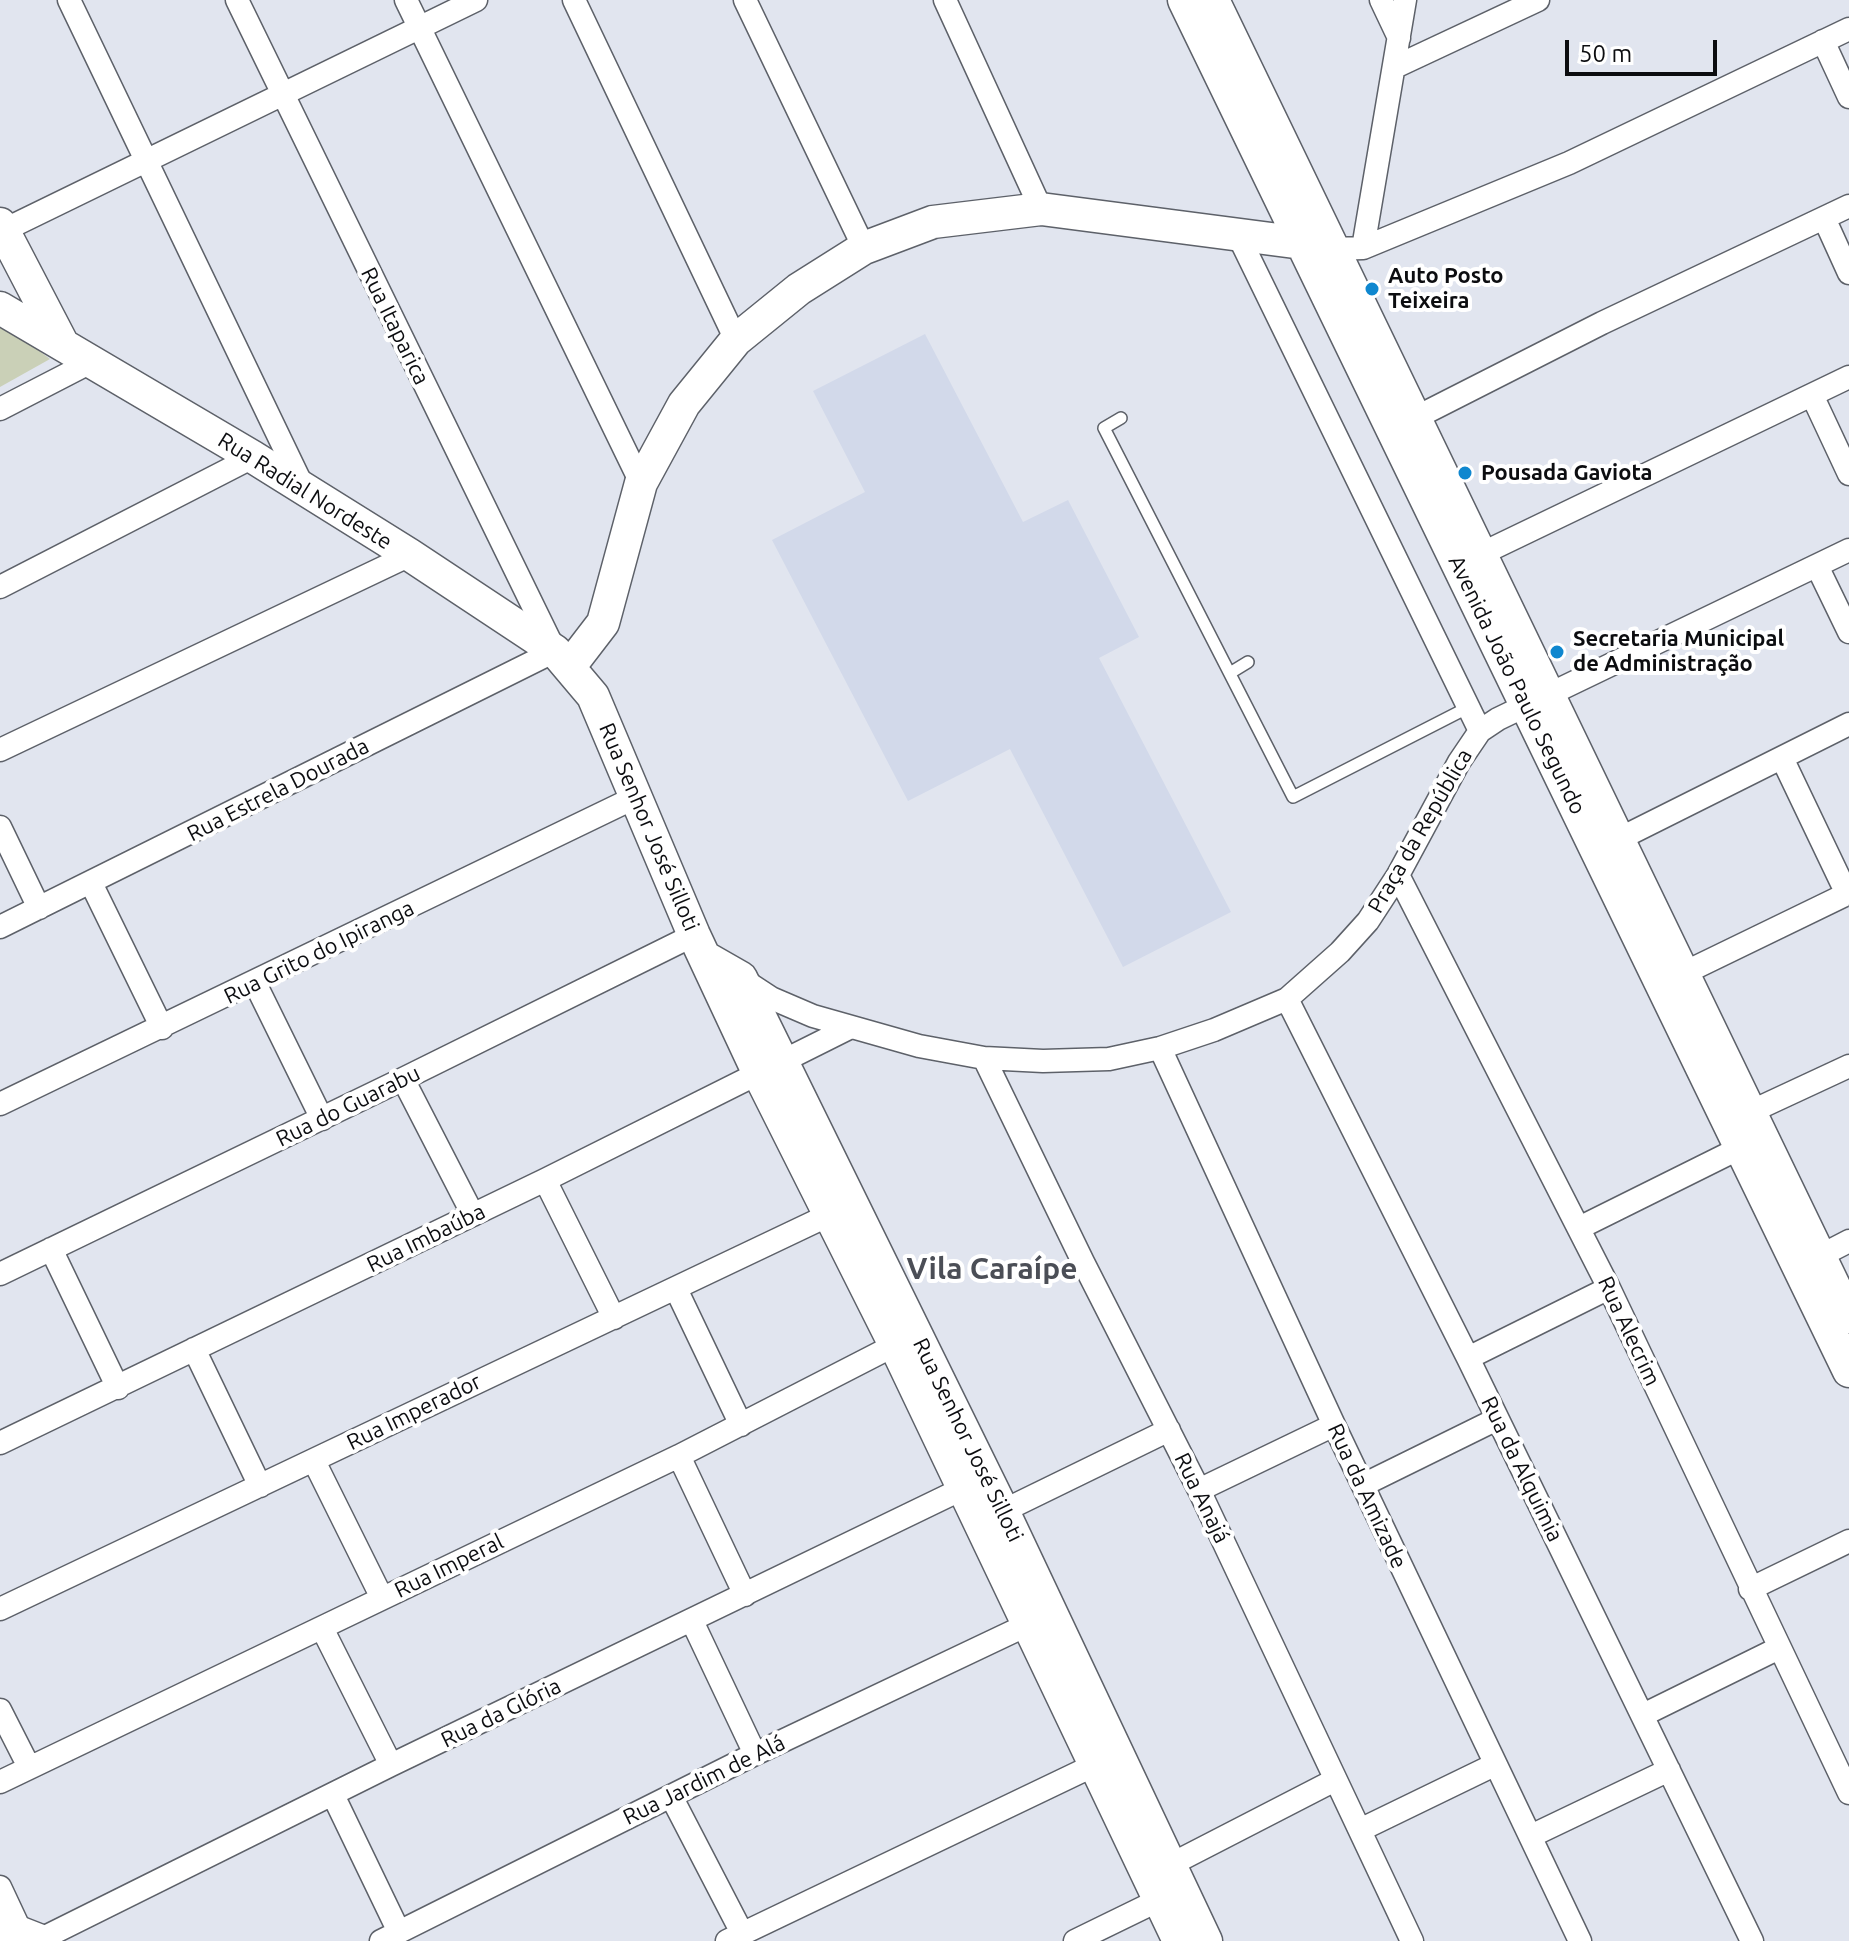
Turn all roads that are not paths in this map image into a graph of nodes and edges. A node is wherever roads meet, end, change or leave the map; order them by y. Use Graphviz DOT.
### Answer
graph roads {
  1 [pos="69,0"];
  2 [pos="237,0"];
  3 [pos="406,0"];
  4 [pos="476,0"];
  5 [pos="574,0"];
  6 [pos="745,0"];
  7 [pos="945,0"];
  8 [pos="1184,0"];
  9 [pos="1213,0"];
  10 [pos="1381,0"];
  11 [pos="1405,0"];
  12 [pos="1538,0"];
  13 [pos="419,26"];
  14 [pos="1849,29"];
  15 [pos="1399,38"];
  16 [pos="1823,41"];
  17 [pos="1395,67"];
  18 [pos="281,93"];
  19 [pos="1849,97"];
  20 [pos="146,159"];
  21 [pos="1849,206"];
  22 [pos="1041,209"];
  23 [pos="1824,218"];
  24 [pos="1,228"];
  25 [pos="1238,235"];
  26 [pos="1302,243"];
  27 [pos="864,248"];
  28 [pos="1348,249"];
  29 [pos="1849,273"];
  30 [pos="0,308"];
  31 [pos="736,340"];
  32 [pos="62,343"];
  33 [pos="91,362"];
  34 [pos="1849,377"];
  35 [pos="1812,395"];
  36 [pos="0,409"];
  37 [pos="1121,418"];
  38 [pos="1415,418"];
  39 [pos="253,457"];
  40 [pos="1849,474"];
  41 [pos="641,483"];
  42 [pos="304,489"];
  43 [pos="1849,550"];
  44 [pos="1481,554"];
  45 [pos="410,555"];
  46 [pos="1817,566"];
  47 [pos="0,587"];
  48 [pos="1849,632"];
  49 [pos="562,658"];
  50 [pos="1248,662"];
  51 [pos="1230,673"];
  52 [pos="593,696"];
  53 [pos="1537,701"];
  54 [pos="1469,707"];
  55 [pos="1849,724"];
  56 [pos="1480,731"];
  57 [pos="0,750"];
  58 [pos="1782,758"];
  59 [pos="636,797"];
  60 [pos="0,827"];
  61 [pos="1617,840"];
  62 [pos="1398,875"];
  63 [pos="91,883"];
  64 [pos="1848,894"];
  65 [pos="39,908"];
  66 [pos="0,927"];
  67 [pos="700,946"];
  68 [pos="1682,974"];
  69 [pos="741,978"];
  70 [pos="255,983"];
  71 [pos="1287,999"];
  72 [pos="162,1028"];
  73 [pos="849,1028"];
  74 [pos="1160,1048"];
  75 [pos="984,1058"];
  76 [pos="1849,1066"];
  77 [pos="770,1068"];
  78 [pos="403,1079"];
  79 [pos="0,1104"];
  80 [pos="1748,1113"];
  81 [pos="322,1119"];
  82 [pos="1740,1148"];
  83 [pos="545,1180"];
  84 [pos="473,1215"];
  85 [pos="829,1215"];
  86 [pos="1579,1228"];
  87 [pos="1849,1241"];
  88 [pos="51,1249"];
  89 [pos="1820,1256"];
  90 [pos="0,1274"];
  91 [pos="1609,1288"];
  92 [pos="676,1289"];
  93 [pos="1849,1317"];
  94 [pos="614,1318"];
  95 [pos="895,1345"];
  96 [pos="194,1349"];
  97 [pos="1468,1358"];
  98 [pos="1849,1371"];
  99 [pos="118,1388"];
  100 [pos="1497,1419"];
  101 [pos="741,1425"];
  102 [pos="1334,1425"];
  103 [pos="1169,1430"];
  104 [pos="0,1443"];
  105 [pos="679,1456"];
  106 [pos="314,1461"];
  107 [pos="1363,1485"];
  108 [pos="260,1486"];
  109 [pos="964,1488"];
  110 [pos="1199,1490"];
  111 [pos="1003,1511"];
  112 [pos="1849,1541"];
  113 [pos="1750,1589"];
  114 [pos="745,1595"];
  115 [pos="382,1598"];
  116 [pos="0,1609"];
  117 [pos="692,1621"];
  118 [pos="1029,1624"];
  119 [pos="322,1628"];
  120 [pos="1779,1648"];
  121 [pos="0,1710"];
  122 [pos="1643,1715"];
  123 [pos="755,1754"];
  124 [pos="1107,1760"];
  125 [pos="391,1765"];
  126 [pos="1494,1765"];
  127 [pos="29,1767"];
  128 [pos="1669,1770"];
  129 [pos="1335,1780"];
  130 [pos="0,1782"];
  131 [pos="1849,1793"];
  132 [pos="333,1795"];
  133 [pos="671,1796"];
  134 [pos="1360,1830"];
  135 [pos="1531,1836"];
  136 [pos="1170,1865"];
  137 [pos="0,1887"];
  138 [pos="1159,1900"];
  139 [pos="26,1935"];
  140 [pos="390,1937"];
  141 [pos="735,1937"];
  142 [pos="1075,1941"];
  143 [pos="1179,1941"];
  144 [pos="1206,1941"];
  145 [pos="1412,1941"];
  146 [pos="1580,1941"];
  147 [pos="1752,1941"];
  1 -- 20 [label="street"];
  2 -- 18 [label="street, Rua Itaparica"];
  3 -- 13 [label="street"];
  4 -- 13 [label="street"];
  5 -- 31 [label="street"];
  6 -- 27 [label="street"];
  7 -- 22 [label="street"];
  8 -- 26 [label="street, Avenida João Paulo Segundo"];
  9 -- 28 [label="street, Avenida João Paulo Segundo"];
  10 -- 15 [label="street"];
  11 -- 15 [label="street"];
  12 -- 17 [label="street"];
  13 -- 18 [label="street"];
  13 -- 41 [label="street"];
  14 -- 16 [label="street"];
  15 -- 17 [label="street"];
  16 -- 19 [label="street"];
  16 -- 28 [label="street"];
  17 -- 28 [label="street"];
  18 -- 20 [label="street"];
  18 -- 49 [label="street, Rua Itaparica"];
  20 -- 24 [label="street"];
  20 -- 42 [label="street"];
  21 -- 23 [label="street"];
  22 -- 25 [label="street"];
  22 -- 27 [label="street"];
  23 -- 29 [label="street"];
  23 -- 38 [label="street"];
  24 -- 32 [label="street"];
  25 -- 26 [label="street"];
  25 -- 54 [label="street, Praça da República"];
  26 -- 28 [label="street"];
  26 -- 53 [label="street, Avenida João Paulo Segundo"];
  27 -- 31 [label="street"];
  28 -- 38 [label="street, Avenida João Paulo Segundo"];
  30 -- 32 [label="street, Rua Radial Nordeste"];
  31 -- 41 [label="street"];
  32 -- 33 [label="street, Rua Radial Nordeste"];
  33 -- 36 [label="street"];
  33 -- 39 [label="street, Rua Radial Nordeste"];
  34 -- 35 [label="street"];
  35 -- 40 [label="street"];
  35 -- 44 [label="street"];
  37 -- 51 [label="lane"];
  38 -- 44 [label="street, Avenida João Paulo Segundo"];
  39 -- 42 [label="street, Rua Radial Nordeste"];
  39 -- 47 [label="street"];
  41 -- 49 [label="street"];
  42 -- 45 [label="street, Rua Radial Nordeste"];
  43 -- 46 [label="street, Praça da República"];
  44 -- 53 [label="street, Avenida João Paulo Segundo"];
  45 -- 49 [label="street, Rua Radial Nordeste"];
  45 -- 57 [label="street"];
  46 -- 48 [label="street"];
  46 -- 53 [label="street, Praça da República"];
  49 -- 52 [label="street, Rua Radial Nordeste"];
  49 -- 63 [label="street, Rua Estrela Dourada"];
  50 -- 51 [label="lane"];
  51 -- 54 [label="lane"];
  52 -- 59 [label="street, Rua Senhor José Silloti"];
  53 -- 56 [label="street, Praça da República"];
  53 -- 61 [label="street, Avenida João Paulo Segundo"];
  53 -- 82 [label="street, Avenida João Paulo Segundo"];
  54 -- 56 [label="street, Praça da República"];
  55 -- 58 [label="street"];
  56 -- 62 [label="street, Praça da República"];
  58 -- 61 [label="street"];
  58 -- 64 [label="street"];
  59 -- 67 [label="street, Rua Senhor José Silloti"];
  59 -- 70 [label="street, Rua Grito do Ipiranga"];
  60 -- 65 [label="street"];
  61 -- 68 [label="street, Avenida João Paulo Segundo"];
  62 -- 71 [label="street, Praça da República"];
  62 -- 86 [label="street, Rua Alecrim"];
  63 -- 65 [label="street, Rua Estrela Dourada"];
  63 -- 72 [label="street"];
  64 -- 68 [label="street"];
  65 -- 66 [label="street, Rua Estrela Dourada"];
  67 -- 69 [label="street, Rua Senhor José Silloti"];
  67 -- 77 [label="street, Rua Senhor José Silloti"];
  67 -- 78 [label="street, Rua do Guarabu"];
  68 -- 80 [label="street, Avenida João Paulo Segundo"];
  69 -- 73 [label="street, Praça da República"];
  69 -- 77 [label="street, Rua Senhor José Silloti"];
  70 -- 72 [label="street, Rua Grito do Ipiranga"];
  70 -- 81 [label="street"];
  71 -- 74 [label="street, Praça da República"];
  71 -- 97 [label="street, Rua da Alquimia"];
  72 -- 79 [label="street, Rua Grito do Ipiranga"];
  73 -- 75 [label="street, Praça da República"];
  73 -- 77 [label="street, Rua Imbaúba"];
  74 -- 75 [label="street, Praça da República"];
  74 -- 102 [label="street, Rua da Amizade"];
  75 -- 103 [label="street, Rua Anajá"];
  76 -- 80 [label="street"];
  77 -- 83 [label="street, Rua Imbaúba"];
  77 -- 85 [label="street, Rua Senhor José Silloti"];
  77 -- 111 [label="street, Rua Senhor José Silloti"];
  78 -- 81 [label="street, Rua do Guarabu"];
  78 -- 84 [label="street"];
  80 -- 89 [label="street, Avenida João Paulo Segundo"];
  81 -- 88 [label="street, Rua do Guarabu"];
  82 -- 86 [label="street"];
  82 -- 98 [label="street, Avenida João Paulo Segundo"];
  83 -- 84 [label="street, Rua Imbaúba"];
  83 -- 94 [label="street"];
  84 -- 96 [label="street, Rua Imbaúba"];
  85 -- 92 [label="street, Rua Imperador"];
  85 -- 95 [label="street, Rua Senhor José Silloti"];
  86 -- 91 [label="street, Rua Alecrim"];
  87 -- 89 [label="street"];
  88 -- 90 [label="street, Rua do Guarabu"];
  88 -- 99 [label="street"];
  89 -- 93 [label="street, Avenida João Paulo Segundo"];
  91 -- 97 [label="street"];
  91 -- 113 [label="street, Rua Alecrim"];
  92 -- 94 [label="street, Rua Imperador"];
  92 -- 101 [label="street"];
  94 -- 106 [label="street, Rua Imperador"];
  95 -- 101 [label="street, Rua Imperal"];
  95 -- 109 [label="street, Rua Senhor José Silloti"];
  96 -- 99 [label="street, Rua Imbaúba"];
  96 -- 108 [label="street"];
  97 -- 100 [label="street, Rua da Alquimia"];
  99 -- 104 [label="street, Rua Imbaúba"];
  100 -- 107 [label="street"];
  100 -- 122 [label="street, Rua da Alquimia"];
  101 -- 105 [label="street, Rua Imperal"];
  102 -- 107 [label="street, Rua da Amizade"];
  102 -- 110 [label="street"];
  103 -- 110 [label="street, Rua Anajá"];
  103 -- 111 [label="street"];
  105 -- 114 [label="street"];
  105 -- 115 [label="street, Rua Imperal"];
  106 -- 108 [label="street, Rua Imperador"];
  106 -- 115 [label="street"];
  107 -- 126 [label="street, Rua da Amizade"];
  108 -- 116 [label="street, Rua Imperador"];
  109 -- 114 [label="street, Rua da Glória"];
  109 -- 118 [label="street, Rua Senhor José Silloti"];
  110 -- 129 [label="street, Rua Anajá"];
  111 -- 124 [label="street, Rua Senhor José Silloti"];
  112 -- 113 [label="street"];
  113 -- 120 [label="street, Rua Alecrim"];
  114 -- 117 [label="street, Rua da Glória"];
  115 -- 119 [label="street, Rua Imperal"];
  117 -- 123 [label="street"];
  117 -- 125 [label="street, Rua da Glória"];
  118 -- 123 [label="street, Rua Jardim de Alá"];
  118 -- 124 [label="street, Rua Senhor José Silloti"];
  119 -- 125 [label="street"];
  119 -- 127 [label="street, Rua Imperal"];
  120 -- 122 [label="street"];
  120 -- 131 [label="street, Rua Alecrim"];
  121 -- 127 [label="street"];
  122 -- 128 [label="street, Rua da Alquimia"];
  123 -- 133 [label="street, Rua Jardim de Alá"];
  124 -- 136 [label="street, Rua Senhor José Silloti"];
  124 -- 138 [label="street, Rua Senhor José Silloti"];
  124 -- 141 [label="street"];
  125 -- 132 [label="street, Rua da Glória"];
  126 -- 134 [label="street"];
  126 -- 135 [label="street, Rua da Amizade"];
  127 -- 130 [label="street, Rua Imperal"];
  128 -- 135 [label="street"];
  128 -- 147 [label="street, Rua da Alquimia"];
  129 -- 134 [label="street, Rua Anajá"];
  129 -- 136 [label="street"];
  132 -- 139 [label="street, Rua da Glória"];
  132 -- 140 [label="street"];
  133 -- 140 [label="street, Rua Jardim de Alá"];
  133 -- 141 [label="street"];
  134 -- 145 [label="street, Rua Anajá"];
  135 -- 146 [label="street, Rua da Amizade"];
  136 -- 144 [label="street, Rua Senhor José Silloti"];
  137 -- 139 [label="street"];
  138 -- 142 [label="street"];
  138 -- 143 [label="street, Rua Senhor José Silloti"];
}
